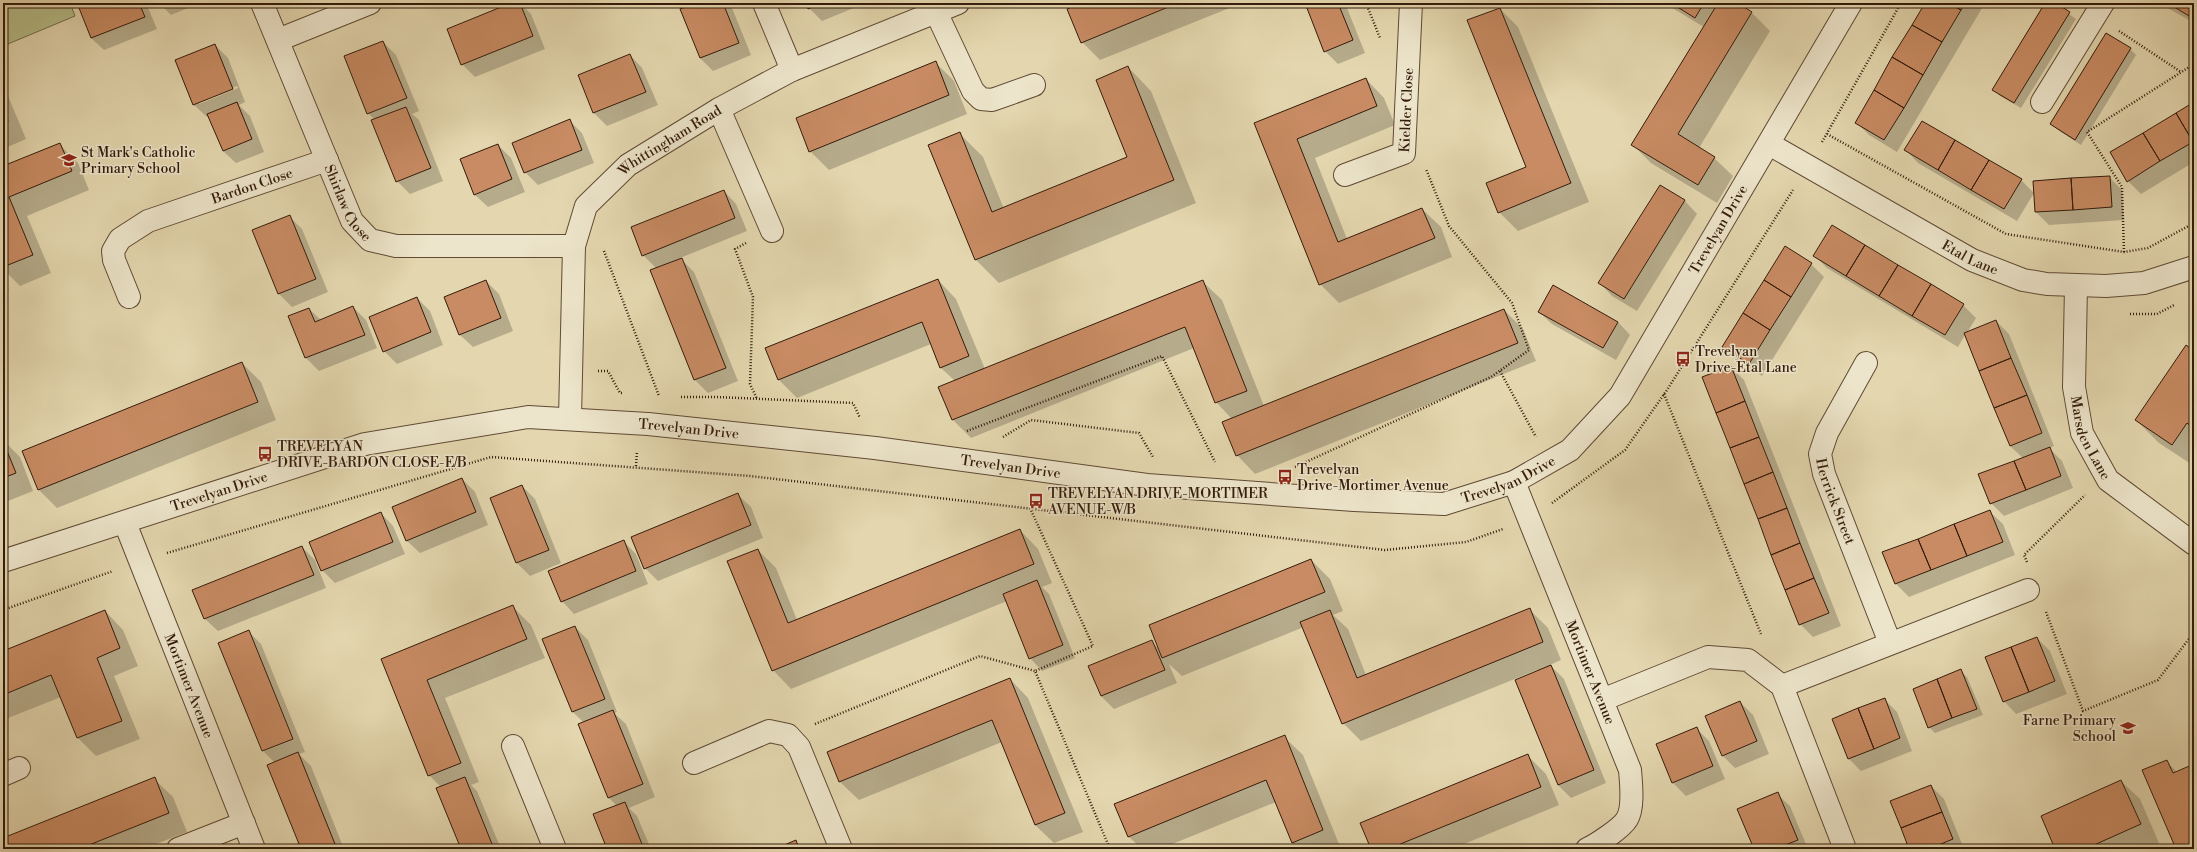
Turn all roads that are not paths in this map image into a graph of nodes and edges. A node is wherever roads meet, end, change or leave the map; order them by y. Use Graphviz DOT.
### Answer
graph roads {
  1 [pos="262,3"];
  2 [pos="370,3"];
  3 [pos="764,3"];
  4 [pos="958,3"];
  5 [pos="1412,3"];
  6 [pos="1850,3"];
  7 [pos="2099,9"];
  8 [pos="936,12"];
  9 [pos="278,40"];
  10 [pos="792,70"];
  11 [pos="1034,84"];
  12 [pos="2042,102"];
  13 [pos="719,109"];
  14 [pos="1769,144"];
  15 [pos="327,160"];
  16 [pos="1345,175"];
  17 [pos="772,231"];
  18 [pos="574,246"];
  19 [pos="2194,267"];
  20 [pos="2076,286"];
  21 [pos="130,298"];
  22 [pos="1866,363"];
  23 [pos="570,418"];
  24 [pos="1514,482"];
  25 [pos="125,522"];
  26 [pos="2194,544"];
  27 [pos="3,560"];
  28 [pos="2028,590"];
  29 [pos="1890,643"];
  30 [pos="1782,686"];
  31 [pos="1602,700"];
  32 [pos="513,746"];
  33 [pos="694,763"];
  34 [pos="244,822"];
  35 [pos="178,849"];
  36 [pos="254,849"];
  37 [pos="555,849"];
  38 [pos="841,849"];
  39 [pos="1587,849"];
  40 [pos="1845,849"];
  1 -- 9 [label="street, Shirlaw Close"];
  2 -- 9 [label="street"];
  3 -- 10 [label="street"];
  4 -- 8 [label="street, Whittingham Road"];
  5 -- 16 [label="street, Kielder Close"];
  6 -- 14 [label="street, Trevelyan Drive"];
  7 -- 12 [label="street"];
  8 -- 10 [label="street, Whittingham Road"];
  8 -- 11 [label="street"];
  9 -- 15 [label="street, Shirlaw Close"];
  10 -- 13 [label="street, Whittingham Road"];
  13 -- 17 [label="street"];
  13 -- 18 [label="street, Whittingham Road"];
  14 -- 20 [label="street, Etal Lane"];
  14 -- 24 [label="street, Trevelyan Drive"];
  15 -- 18 [label="street, Shirlaw Close"];
  15 -- 21 [label="street, Bardon Close"];
  18 -- 23 [label="street, Whittingham Road"];
  19 -- 20 [label="street, Etal Lane"];
  20 -- 26 [label="street, Marsden Lane"];
  22 -- 29 [label="street, Herrick Street"];
  23 -- 24 [label="street, Trevelyan Drive"];
  23 -- 25 [label="street, Trevelyan Drive"];
  24 -- 31 [label="street, Mortimer Avenue"];
  25 -- 27 [label="street, Trevelyan Drive"];
  25 -- 34 [label="street, Mortimer Avenue"];
  28 -- 29 [label="street"];
  29 -- 30 [label="street"];
  30 -- 31 [label="street"];
  30 -- 40 [label="street"];
  31 -- 39 [label="street, Mortimer Avenue"];
  32 -- 37 [label="street"];
  33 -- 38 [label="street"];
  34 -- 35 [label="street"];
  34 -- 36 [label="street, Mortimer Avenue"];
}
